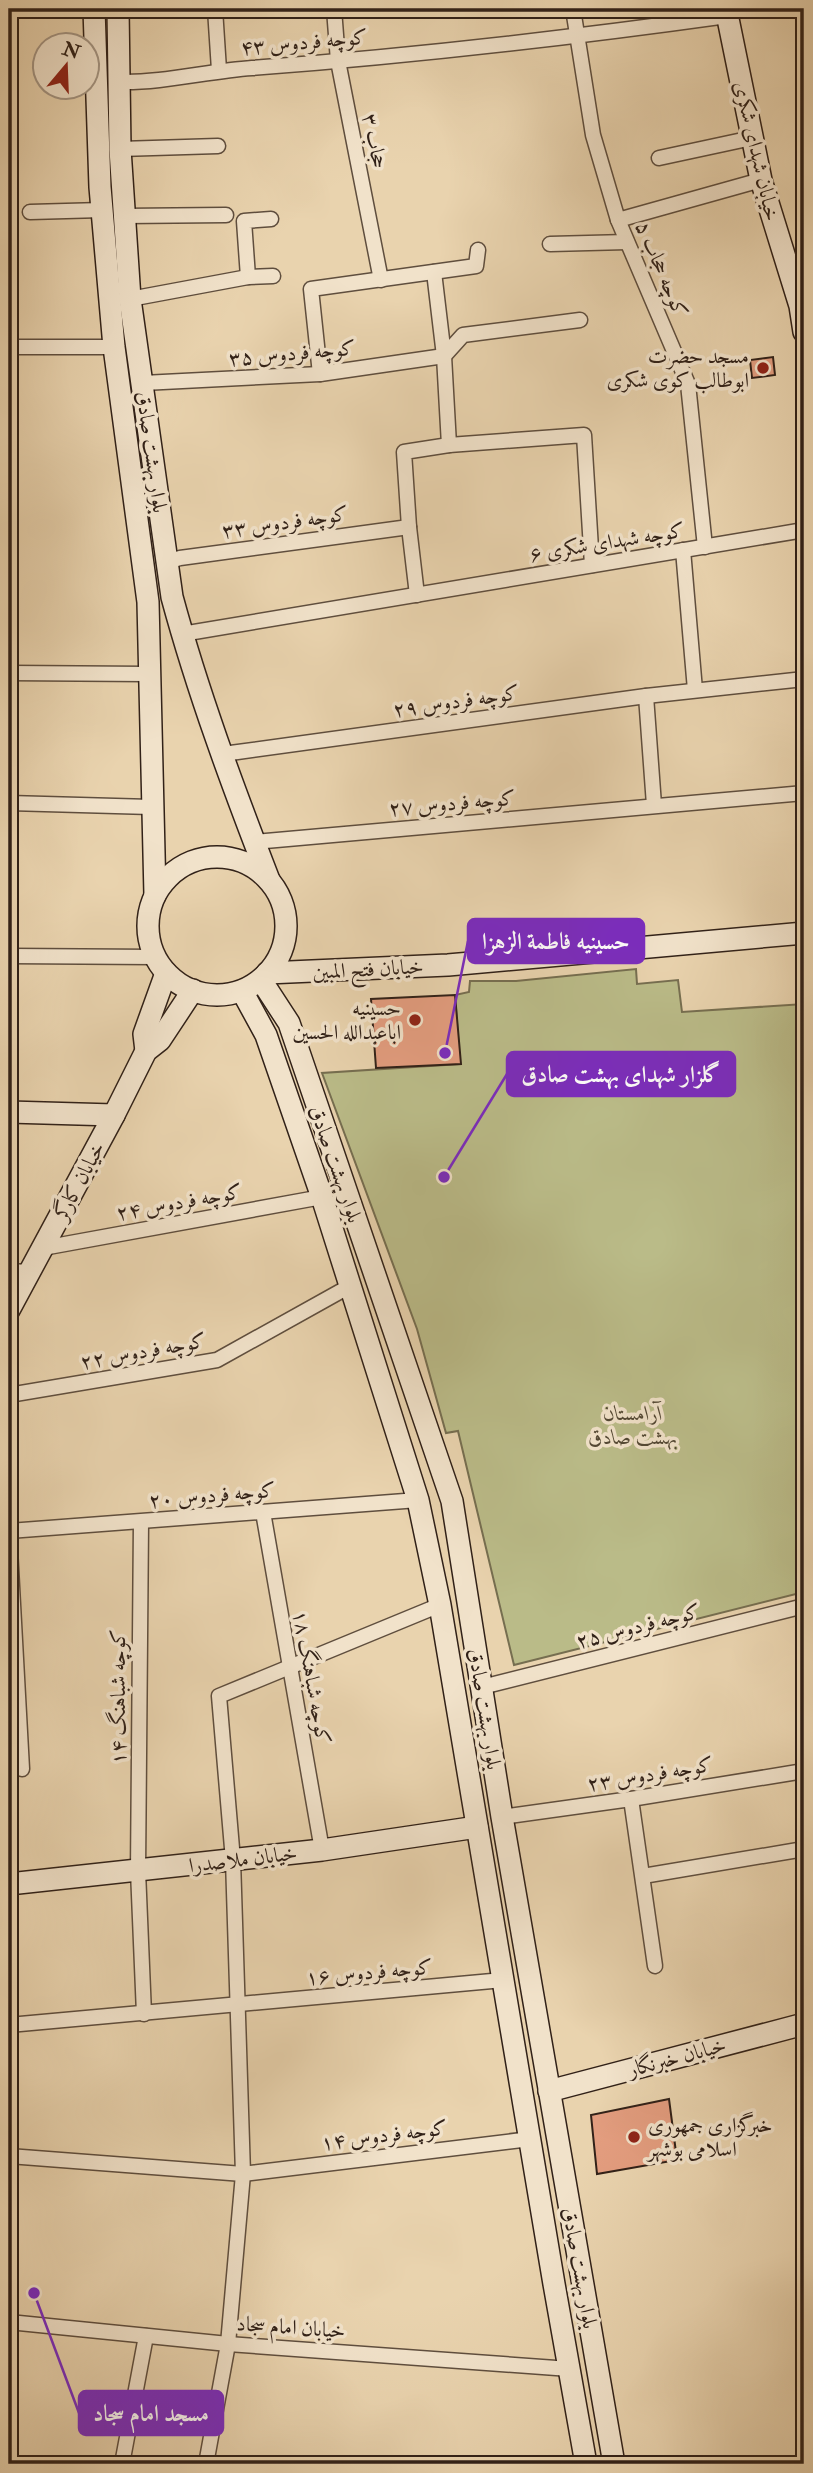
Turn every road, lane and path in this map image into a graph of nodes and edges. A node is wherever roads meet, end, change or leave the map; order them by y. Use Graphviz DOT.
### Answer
graph roads {
  1 [pos="94,9"];
  2 [pos="118,9"];
  3 [pos="215,9"];
  4 [pos="334,9"];
  5 [pos="573,9"];
  6 [pos="727,13"];
  7 [pos="576,37"];
  8 [pos="338,61"];
  9 [pos="219,70"];
  10 [pos="120,82"];
  11 [pos="752,138"];
  12 [pos="218,146"];
  13 [pos="120,149"];
  14 [pos="659,158"];
  15 [pos="761,180"];
  16 [pos="102,210"];
  17 [pos="30,212"];
  18 [pos="226,215"];
  19 [pos="124,216"];
  20 [pos="271,219"];
  21 [pos="618,220"];
  22 [pos="627,242"];
  23 [pos="550,244"];
  24 [pos="478,250"];
  25 [pos="434,272"];
  26 [pos="272,276"];
  27 [pos="248,277"];
  28 [pos="381,280"];
  29 [pos="130,299"];
  30 [pos="802,306"];
  31 [pos="580,320"];
  32 [pos="804,332"];
  33 [pos="9,347"];
  34 [pos="114,347"];
  35 [pos="444,356"];
  36 [pos="320,374"];
  37 [pos="143,383"];
  38 [pos="449,445"];
  39 [pos="408,527"];
  40 [pos="804,530"];
  41 [pos="705,547"];
  42 [pos="683,551"];
  43 [pos="167,562"];
  44 [pos="592,565"];
  45 [pos="417,595"];
  46 [pos="182,634"];
  47 [pos="148,637"];
  48 [pos="9,673"];
  49 [pos="148,674"];
  50 [pos="804,679"];
  51 [pos="695,690"];
  52 [pos="646,696"];
  53 [pos="223,754"];
  54 [pos="804,793"];
  55 [pos="9,803"];
  56 [pos="654,805"];
  57 [pos="152,807"];
  58 [pos="254,842"];
  59 [pos="269,880"];
  60 [pos="155,895"];
  61 [pos="804,933"];
  62 [pos="9,956"];
  63 [pos="160,965"];
  64 [pos="264,977"];
  65 [pos="193,989"];
  66 [pos="242,991"];
  67 [pos="146,1051"];
  68 [pos="9,1112"];
  69 [pos="114,1115"];
  70 [pos="322,1197"];
  71 [pos="43,1248"];
  72 [pos="19,1272"];
  73 [pos="350,1286"];
  74 [pos="9,1310"];
  75 [pos="9,1395"];
  76 [pos="418,1500"];
  77 [pos="263,1512"];
  78 [pos="141,1522"];
  79 [pos="9,1531"];
  80 [pos="440,1605"];
  81 [pos="804,1606"];
  82 [pos="289,1668"];
  83 [pos="482,1687"];
  84 [pos="22,1769"];
  85 [pos="804,1771"];
  86 [pos="631,1800"];
  87 [pos="502,1816"];
  88 [pos="477,1827"];
  89 [pos="804,1849"];
  90 [pos="321,1850"];
  91 [pos="233,1860"];
  92 [pos="138,1871"];
  93 [pos="643,1876"];
  94 [pos="9,1884"];
  95 [pos="655,1966"];
  96 [pos="503,1980"];
  97 [pos="239,2005"];
  98 [pos="144,2014"];
  99 [pos="804,2024"];
  100 [pos="9,2025"];
  101 [pos="549,2091"];
  102 [pos="530,2139"];
  103 [pos="9,2156"];
  104 [pos="243,2174"];
  105 [pos="582,2280"];
  106 [pos="554,2284"];
  107 [pos="9,2322"];
  108 [pos="146,2336"];
  109 [pos="228,2344"];
  110 [pos="570,2369"];
  111 [pos="122,2464"];
  112 [pos="206,2464"];
  113 [pos="586,2464"];
  114 [pos="614,2464"];
  1 -- 16 [label="street, بلوار بهشت صادق"];
  2 -- 10 [label="street, بلوار بهشت صادق"];
  3 -- 9 [label="street"];
  4 -- 8 [label="street, حجاب ۳"];
  5 -- 7 [label="street, کوچه حجاب ۵"];
  6 -- 7 [label="street, کوچه فردوس ۴۳"];
  6 -- 11 [label="street, خیابان شهدای شکری"];
  7 -- 8 [label="street, کوچه فردوس ۴۳"];
  7 -- 21 [label="street, کوچه حجاب ۵"];
  8 -- 9 [label="street, کوچه فردوس ۴۳"];
  8 -- 28 [label="street, حجاب ۳"];
  9 -- 10 [label="street, کوچه فردوس ۴۳"];
  10 -- 13 [label="street, بلوار بهشت صادق"];
  11 -- 14 [label="street"];
  11 -- 15 [label="street, خیابان شهدای شکری"];
  12 -- 13 [label="street"];
  13 -- 19 [label="street, بلوار بهشت صادق"];
  15 -- 21 [label="street"];
  15 -- 30 [label="street, خیابان شهدای شکری"];
  16 -- 17 [label="street"];
  16 -- 34 [label="street, بلوار بهشت صادق"];
  18 -- 19 [label="street"];
  19 -- 29 [label="street, بلوار بهشت صادق"];
  20 -- 27 [label="street"];
  21 -- 22 [label="street, کوچه حجاب ۵"];
  22 -- 23 [label="street"];
  22 -- 41 [label="street, کوچه حجاب ۵"];
  24 -- 25 [label="street"];
  25 -- 28 [label="street"];
  25 -- 35 [label="street"];
  26 -- 27 [label="street"];
  27 -- 29 [label="street"];
  28 -- 36 [label="street"];
  29 -- 37 [label="street, بلوار بهشت صادق"];
  30 -- 32 [label="street, خیابان شهدای شکری"];
  31 -- 35 [label="street"];
  33 -- 34 [label="street"];
  34 -- 47 [label="street, بلوار بهشت صادق"];
  35 -- 36 [label="street, کوچه فردوس ۳۵"];
  35 -- 38 [label="street"];
  36 -- 37 [label="street, کوچه فردوس ۳۵"];
  37 -- 43 [label="street, بلوار بهشت صادق"];
  38 -- 39 [label="street"];
  38 -- 44 [label="street"];
  39 -- 43 [label="street, کوچه فردوس ۳۳"];
  39 -- 45 [label="street"];
  40 -- 41 [label="street, کوچه شهدای شکری ۶"];
  41 -- 42 [label="street, کوچه شهدای شکری ۶"];
  42 -- 44 [label="street, کوچه شهدای شکری ۶"];
  42 -- 51 [label="street"];
  43 -- 46 [label="street, بلوار بهشت صادق"];
  44 -- 45 [label="street, کوچه شهدای شکری ۶"];
  45 -- 46 [label="street, کوچه شهدای شکری ۶"];
  46 -- 47 [label="street"];
  46 -- 53 [label="street, بلوار بهشت صادق"];
  47 -- 49 [label="street, بلوار بهشت صادق"];
  48 -- 49 [label="street"];
  49 -- 57 [label="street, بلوار بهشت صادق"];
  50 -- 51 [label="street, کوچه فردوس ۲۹"];
  51 -- 52 [label="street, کوچه فردوس ۲۹"];
  52 -- 53 [label="street, کوچه فردوس ۲۹"];
  52 -- 56 [label="street"];
  53 -- 58 [label="street, بلوار بهشت صادق"];
  54 -- 56 [label="street, کوچه فردوس ۲۷"];
  55 -- 57 [label="street"];
  56 -- 58 [label="street, کوچه فردوس ۲۷"];
  57 -- 60 [label="street, بلوار بهشت صادق"];
  58 -- 59 [label="street, بلوار بهشت صادق"];
  59 -- 60 [label="street"];
  59 -- 64 [label="street"];
  60 -- 63 [label="street"];
  61 -- 64 [label="street, خیابان فتح المبین"];
  62 -- 63 [label="street"];
  63 -- 65 [label="street"];
  63 -- 67 [label="street, خیابان کارگر"];
  64 -- 66 [label="street"];
  64 -- 83 [label="street, بلوار بهشت صادق"];
  65 -- 66 [label="street"];
  65 -- 67 [label="street, خیابان کارگر"];
  66 -- 70 [label="street, بلوار بهشت صادق"];
  67 -- 69 [label="street, خیابان کارگر"];
  68 -- 69 [label="street"];
  69 -- 71 [label="street, خیابان کارگر"];
  70 -- 71 [label="street, کوچه فردوس ۲۴"];
  70 -- 73 [label="street, بلوار بهشت صادق"];
  71 -- 72 [label="street, خیابان کارگر"];
  72 -- 74 [label="street, خیابان کارگر"];
  73 -- 75 [label="street, کوچه فردوس ۲۲"];
  73 -- 76 [label="street, بلوار بهشت صادق"];
  76 -- 77 [label="street, کوچه فردوس ۲۰"];
  76 -- 80 [label="street, بلوار بهشت صادق"];
  77 -- 78 [label="street, کوچه فردوس ۲۰"];
  77 -- 82 [label="street, کوچه شباهنگ ۱۸"];
  78 -- 79 [label="street, کوچه فردوس ۲۰"];
  78 -- 92 [label="street, کوچه شباهنگ ۱۴"];
  79 -- 84 [label="street"];
  80 -- 82 [label="street"];
  80 -- 88 [label="street, بلوار بهشت صادق"];
  81 -- 83 [label="street, کوچه فردوس ۲۵"];
  82 -- 90 [label="street, کوچه شباهنگ ۱۸"];
  82 -- 91 [label="street"];
  83 -- 87 [label="street, بلوار بهشت صادق"];
  85 -- 86 [label="street, کوچه فردوس ۲۳"];
  86 -- 87 [label="street, کوچه فردوس ۲۳"];
  86 -- 93 [label="street"];
  87 -- 101 [label="street, بلوار بهشت صادق"];
  88 -- 90 [label="street, خیابان ملاصدرا"];
  88 -- 96 [label="street, بلوار بهشت صادق"];
  89 -- 93 [label="street"];
  90 -- 91 [label="street, خیابان ملاصدرا"];
  91 -- 92 [label="street, خیابان ملاصدرا"];
  91 -- 97 [label="street"];
  92 -- 94 [label="street, خیابان ملاصدرا"];
  92 -- 98 [label="street, کوچه شباهنگ ۱۴"];
  93 -- 95 [label="street"];
  96 -- 97 [label="street, کوچه فردوس ۱۶"];
  96 -- 102 [label="street, بلوار بهشت صادق"];
  97 -- 98 [label="street, کوچه فردوس ۱۶"];
  97 -- 104 [label="street"];
  98 -- 100 [label="street, کوچه فردوس ۱۶"];
  99 -- 101 [label="street, خیابان خبرنگار"];
  101 -- 105 [label="street, بلوار بهشت صادق"];
  102 -- 104 [label="street, کوچه فردوس ۱۴"];
  102 -- 106 [label="street, بلوار بهشت صادق"];
  103 -- 104 [label="street, کوچه فردوس ۱۴"];
  104 -- 109 [label="street"];
  105 -- 106 [label="street"];
  105 -- 114 [label="street, بلوار بهشت صادق"];
  106 -- 110 [label="street, بلوار بهشت صادق"];
  107 -- 108 [label="street, خیابان امام سجاد"];
  108 -- 109 [label="street, خیابان امام سجاد"];
  108 -- 111 [label="street"];
  109 -- 110 [label="street, خیابان امام سجاد"];
  109 -- 112 [label="street"];
  110 -- 113 [label="street, بلوار بهشت صادق"];
}
